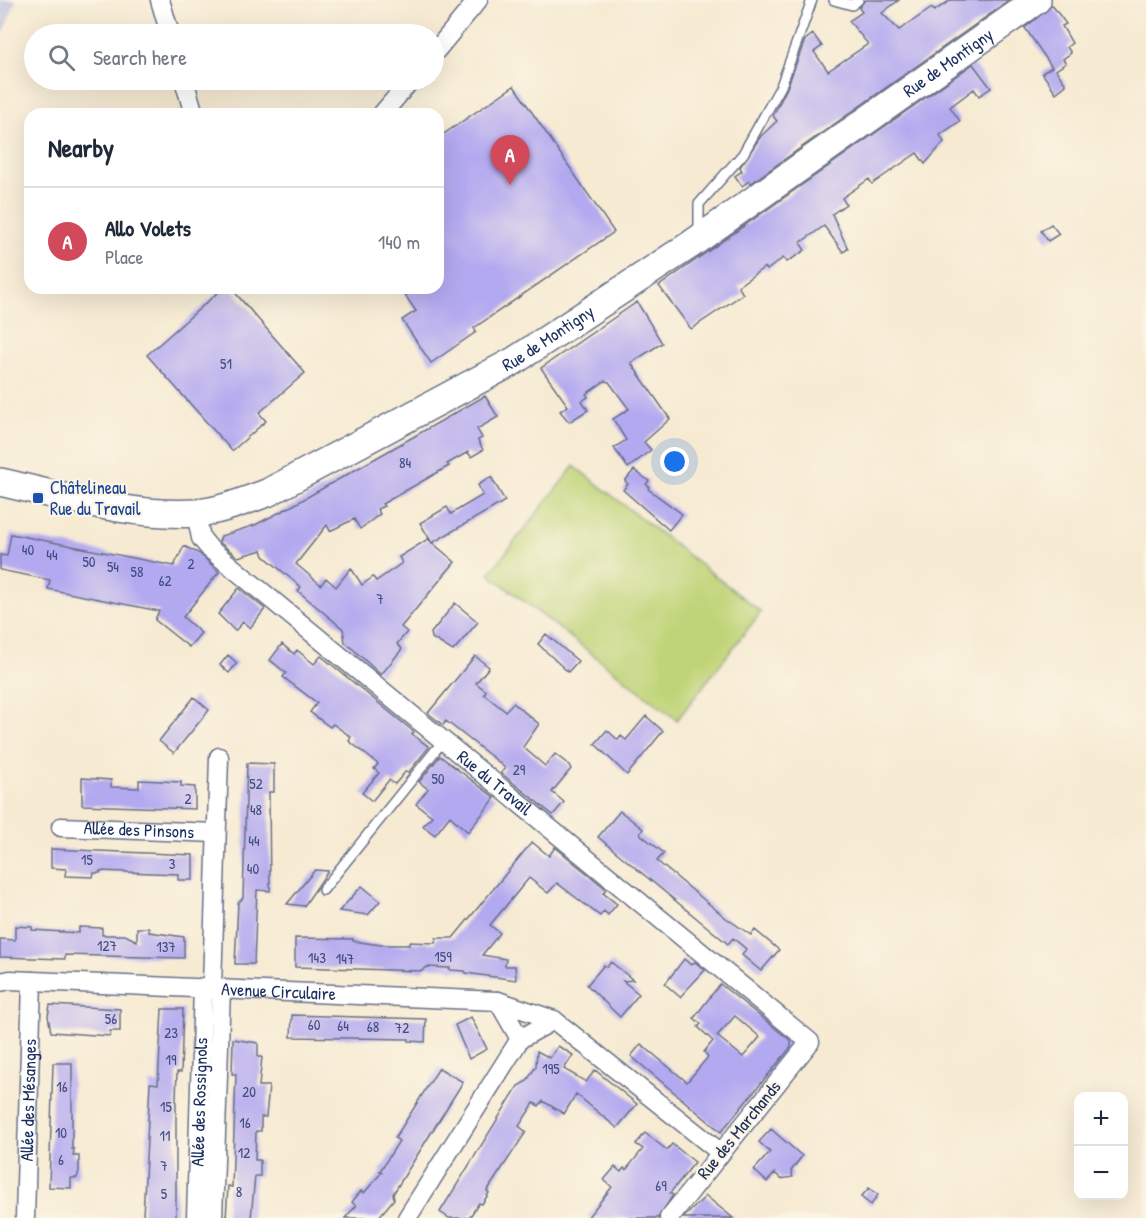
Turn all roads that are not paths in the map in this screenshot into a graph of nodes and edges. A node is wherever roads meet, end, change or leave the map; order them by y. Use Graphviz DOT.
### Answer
graph roads {
  1 [pos="160,0"];
  2 [pos="478,0"];
  3 [pos="812,0"];
  4 [pos="834,0"];
  5 [pos="858,0"];
  6 [pos="1037,0"];
  7 [pos="167,24"];
  8 [pos="444,41"];
  9 [pos="187,90"];
  10 [pos="402,90"];
  11 [pos="192,108"];
  12 [pos="387,108"];
  13 [pos="699,238"];
  14 [pos="0,482"];
  15 [pos="196,513"];
  16 [pos="442,741"];
  17 [pos="219,757"];
  18 [pos="61,827"];
  19 [pos="216,833"];
  20 [pos="323,890"];
  21 [pos="32,981"];
  22 [pos="0,982"];
  23 [pos="212,987"];
  24 [pos="498,1001"];
  25 [pos="555,1020"];
  26 [pos="520,1039"];
  27 [pos="810,1042"];
  28 [pos="721,1153"];
  29 [pos="25,1218"];
  30 [pos="196,1218"];
  31 [pos="213,1218"];
  32 [pos="407,1218"];
  33 [pos="669,1218"];
  1 -- 7 [label="street"];
  2 -- 8 [label="street"];
  3 -- 13 [label="lane"];
  4 -- 5 [label="lane"];
  6 -- 13 [label="main road, Rue de Montigny"];
  9 -- 11 [label="street"];
  10 -- 12 [label="street"];
  13 -- 15 [label="main road, Rue de Montigny"];
  14 -- 15 [label="main road, Rue de Montigny"];
  15 -- 16 [label="street, Rue du Travail"];
  16 -- 20 [label="lane"];
  16 -- 27 [label="street, Rue du Travail"];
  17 -- 19 [label="street, Allée des Rossignols"];
  18 -- 19 [label="street, Allée des Pinsons"];
  19 -- 23 [label="street, Allée des Rossignols"];
  21 -- 22 [label="street, Avenue Circulaire"];
  21 -- 23 [label="street, Avenue Circulaire"];
  21 -- 29 [label="street, Allée des Mésanges"];
  23 -- 24 [label="street, Avenue Circulaire"];
  23 -- 30 [label="street, Allée des Rossignols"];
  23 -- 31 [label="street, Allée des Rossignols"];
  24 -- 25 [label="street, Avenue Circulaire"];
  24 -- 26 [label="street"];
  25 -- 26 [label="street"];
  25 -- 28 [label="street, Avenue Circulaire"];
  26 -- 32 [label="street"];
  27 -- 28 [label="street, Rue des Marchands"];
  28 -- 33 [label="street, Rue des Marchands"];
}
